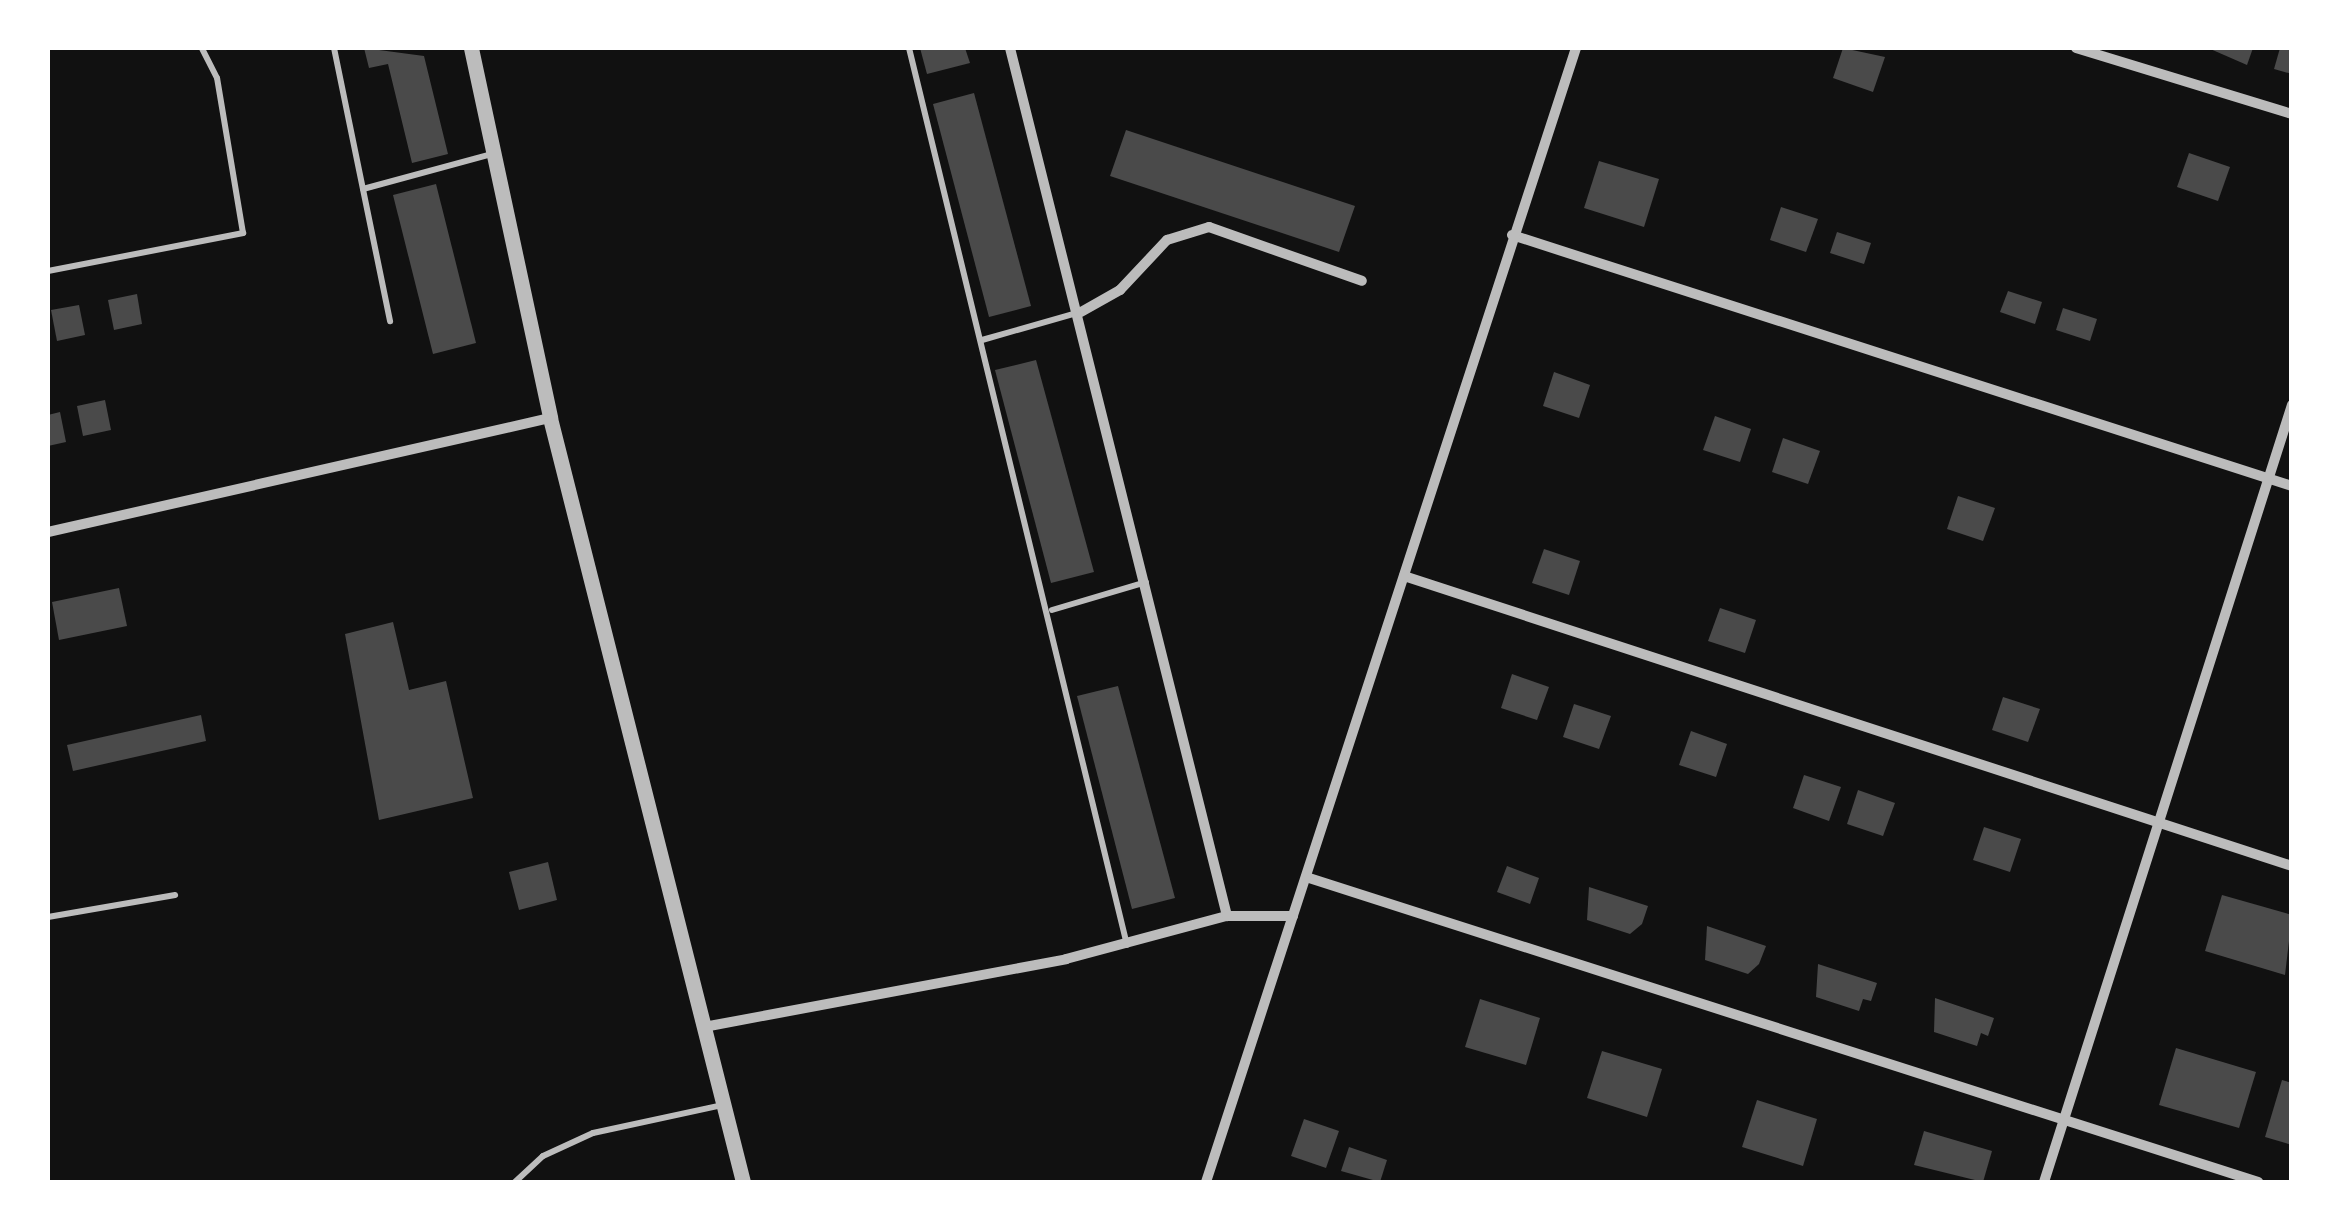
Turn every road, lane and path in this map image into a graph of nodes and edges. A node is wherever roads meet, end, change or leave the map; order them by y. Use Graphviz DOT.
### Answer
graph roads {
  1 [pos="202,48"];
  2 [pos="334,48"];
  3 [pos="470,48"];
  4 [pos="909,48"];
  5 [pos="1010,48"];
  6 [pos="1576,48"];
  7 [pos="2076,48"];
  8 [pos="2292,114"];
  9 [pos="493,154"];
  10 [pos="363,189"];
  11 [pos="1512,235"];
  12 [pos="48,272"];
  13 [pos="1362,280"];
  14 [pos="1080,312"];
  15 [pos="390,321"];
  16 [pos="982,340"];
  17 [pos="2292,405"];
  18 [pos="550,418"];
  19 [pos="2268,478"];
  20 [pos="2292,486"];
  21 [pos="48,532"];
  22 [pos="1404,576"];
  23 [pos="1146,582"];
  24 [pos="1052,610"];
  25 [pos="2158,824"];
  26 [pos="2292,866"];
  27 [pos="1306,877"];
  28 [pos="176,895"];
  29 [pos="1228,916"];
  30 [pos="1293,916"];
  31 [pos="48,918"];
  32 [pos="1127,946"];
  33 [pos="704,1028"];
  34 [pos="724,1104"];
  35 [pos="2064,1120"];
  36 [pos="515,1182"];
  37 [pos="743,1182"];
  38 [pos="1208,1182"];
  39 [pos="2044,1182"];
  40 [pos="2258,1182"];
  1 -- 12 [label="lane"];
  2 -- 10 [label="lane"];
  3 -- 9 [label="street"];
  4 -- 16 [label="lane"];
  5 -- 14 [label="street"];
  6 -- 11 [label="street"];
  7 -- 8 [label="street"];
  9 -- 10 [label="lane"];
  9 -- 18 [label="street"];
  10 -- 15 [label="lane"];
  11 -- 19 [label="street"];
  11 -- 22 [label="street"];
  13 -- 14 [label="street"];
  14 -- 16 [label="lane"];
  14 -- 23 [label="street"];
  16 -- 24 [label="lane"];
  17 -- 19 [label="street"];
  18 -- 21 [label="street"];
  18 -- 33 [label="street"];
  19 -- 20 [label="street"];
  19 -- 25 [label="street"];
  22 -- 25 [label="street"];
  22 -- 27 [label="street"];
  23 -- 24 [label="lane"];
  23 -- 29 [label="street"];
  24 -- 32 [label="lane"];
  25 -- 26 [label="street"];
  25 -- 35 [label="street"];
  27 -- 30 [label="street"];
  27 -- 35 [label="street"];
  28 -- 31 [label="lane"];
  29 -- 30 [label="street"];
  29 -- 32 [label="street"];
  30 -- 38 [label="street"];
  32 -- 33 [label="street"];
  33 -- 34 [label="street"];
  34 -- 36 [label="lane"];
  34 -- 37 [label="street"];
  35 -- 39 [label="street"];
  35 -- 40 [label="street"];
}
